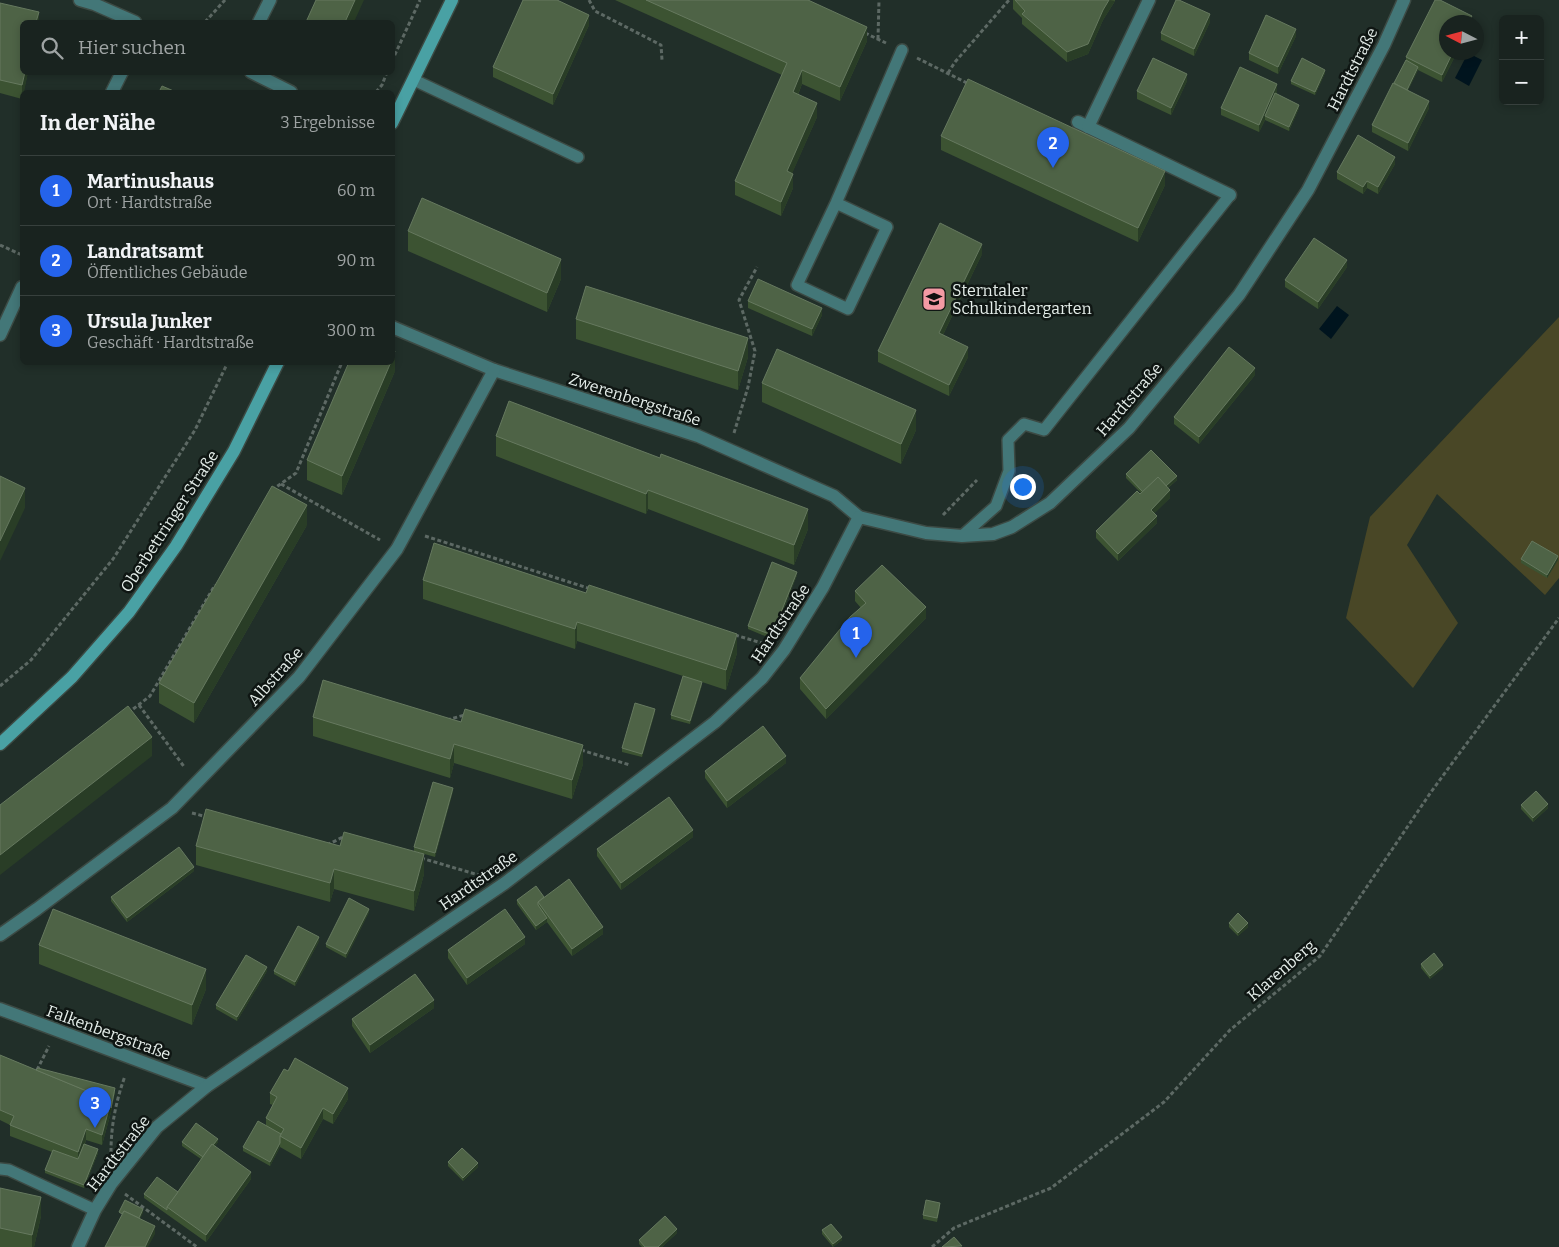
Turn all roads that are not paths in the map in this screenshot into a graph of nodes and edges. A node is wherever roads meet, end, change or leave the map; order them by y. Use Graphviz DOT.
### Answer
graph roads {
  1 [pos="80,0"];
  2 [pos="270,0"];
  3 [pos="452,0"];
  4 [pos="1149,0"];
  5 [pos="1404,0"];
  6 [pos="95,2"];
  7 [pos="131,20"];
  8 [pos="260,20"];
  9 [pos="902,50"];
  10 [pos="120,75"];
  11 [pos="257,75"];
  12 [pos="414,80"];
  13 [pos="113,90"];
  14 [pos="287,90"];
  15 [pos="395,118"];
  16 [pos="578,157"];
  17 [pos="1230,195"];
  18 [pos="836,203"];
  19 [pos="20,291"];
  20 [pos="395,328"];
  21 [pos="0,335"];
  22 [pos="277,365"];
  23 [pos="494,370"];
  24 [pos="859,517"];
  25 [pos="962,536"];
  26 [pos="0,744"];
  27 [pos="0,935"];
  28 [pos="0,1009"];
  29 [pos="207,1086"];
  30 [pos="0,1169"];
  31 [pos="95,1210"];
  32 [pos="78,1247"];
  1 -- 6 [label="street"];
  2 -- 8 [label="street"];
  3 -- 12 [label="street"];
  4 -- 17 [label="street"];
  5 -- 25 [label="street, Hardtstraße"];
  6 -- 7 [label="street"];
  9 -- 18 [label="lane"];
  10 -- 13 [label="street"];
  11 -- 14 [label="street"];
  12 -- 15 [label="street"];
  12 -- 16 [label="lane"];
  17 -- 25 [label="lane"];
  18 -- 18 [label="lane"];
  19 -- 21 [label="street"];
  20 -- 23 [label="street, Zwerenbergstraße"];
  22 -- 26 [label="street, Oberbettringer Straße"];
  23 -- 24 [label="street, Zwerenbergstraße"];
  23 -- 27 [label="street, Albstraße"];
  24 -- 25 [label="street, Hardtstraße"];
  24 -- 29 [label="street, Hardtstraße"];
  28 -- 29 [label="street, Falkenbergstraße"];
  29 -- 31 [label="street, Hardtstraße"];
  30 -- 31 [label="lane"];
  31 -- 32 [label="street, Hardtstraße"];
}
